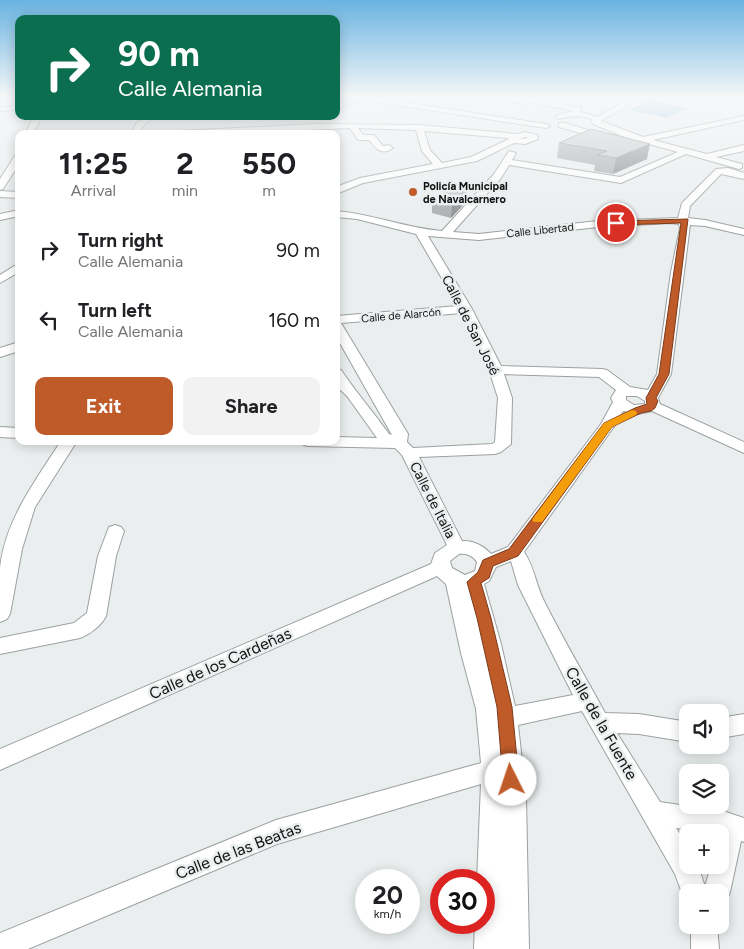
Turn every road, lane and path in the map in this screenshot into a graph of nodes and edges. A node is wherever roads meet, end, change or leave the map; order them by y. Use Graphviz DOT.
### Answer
graph roads {
  1 [pos="375,141"];
  2 [pos="423,141"];
  3 [pos="515,141"];
  4 [pos="520,141"];
  5 [pos="632,141"];
  6 [pos="636,141"];
  7 [pos="647,141"];
  8 [pos="744,148"];
  9 [pos="381,149"];
  10 [pos="496,150"];
  11 [pos="512,152"];
  12 [pos="679,155"];
  13 [pos="707,156"];
  14 [pos="15,160"];
  15 [pos="507,162"];
  16 [pos="697,162"];
  17 [pos="0,163"];
  18 [pos="15,164"];
  19 [pos="440,166"];
  20 [pos="744,169"];
  21 [pos="744,176"];
  22 [pos="0,187"];
  23 [pos="340,188"];
  24 [pos="0,194"];
  25 [pos="15,195"];
  26 [pos="340,207"];
  27 [pos="15,214"];
  28 [pos="340,214"];
  29 [pos="357,216"];
  30 [pos="0,217"];
  31 [pos="685,221"];
  32 [pos="420,232"];
  33 [pos="744,232"];
  34 [pos="445,234"];
  35 [pos="10,269"];
  36 [pos="0,280"];
  37 [pos="466,309"];
  38 [pos="340,320"];
  39 [pos="340,332"];
  40 [pos="15,347"];
  41 [pos="0,353"];
  42 [pos="496,370"];
  43 [pos="664,374"];
  44 [pos="344,389"];
  45 [pos="374,389"];
  46 [pos="627,395"];
  47 [pos="647,404"];
  48 [pos="608,425"];
  49 [pos="0,432"];
  50 [pos="15,433"];
  51 [pos="340,443"];
  52 [pos="66,445"];
  53 [pos="404,448"];
  54 [pos="744,448"];
  55 [pos="115,531"];
  56 [pos="7,548"];
  57 [pos="457,548"];
  58 [pos="514,552"];
  59 [pos="487,563"];
  60 [pos="457,576"];
  61 [pos="0,614"];
  62 [pos="0,646"];
  63 [pos="588,700"];
  64 [pos="506,718"];
  65 [pos="599,722"];
  66 [pos="744,724"];
  67 [pos="729,726"];
  68 [pos="679,732"];
  69 [pos="0,760"];
  70 [pos="501,767"];
  71 [pos="656,813"];
  72 [pos="735,827"];
  73 [pos="691,884"];
  74 [pos="719,884"];
  75 [pos="0,947"];
  76 [pos="488,949"];
  77 [pos="515,949"];
  1 -- 9 [label="street"];
  2 -- 19 [label="street"];
  3 -- 10 [label="street"];
  4 -- 11 [label="street"];
  5 -- 12 [label="street"];
  6 -- 12 [label="street"];
  7 -- 13 [label="street"];
  8 -- 13 [label="street"];
  10 -- 11 [label="street"];
  10 -- 19 [label="street"];
  11 -- 15 [label="street"];
  12 -- 15 [label="street"];
  12 -- 16 [label="street"];
  12 -- 20 [label="street"];
  13 -- 20 [label="street"];
  14 -- 17 [label="street"];
  15 -- 34 [label="street"];
  18 -- 22 [label="street"];
  19 -- 23 [label="street"];
  21 -- 31 [label="street"];
  24 -- 25 [label="street"];
  26 -- 29 [label="street"];
  27 -- 30 [label="street"];
  28 -- 29 [label="street, Calle Libertad"];
  29 -- 32 [label="street, Calle Libertad"];
  31 -- 33 [label="street, Calle Libertad"];
  31 -- 34 [label="street, Calle Libertad"];
  31 -- 43 [label="street"];
  32 -- 34 [label="street, Calle Libertad"];
  32 -- 37 [label="street, Calle de San José"];
  35 -- 36 [label="street"];
  37 -- 38 [label="street, Calle de Alarcón"];
  37 -- 42 [label="street, Calle de San José"];
  39 -- 45 [label="street, Calle de Italia"];
  40 -- 41 [label="street"];
  42 -- 46 [label="street"];
  42 -- 53 [label="street, Calle de San José"];
  43 -- 46 [label="street"];
  43 -- 47 [label="street"];
  44 -- 45 [label="street"];
  44 -- 53 [label="street"];
  45 -- 53 [label="street, Calle de Italia"];
  46 -- 47 [label="street"];
  46 -- 48 [label="street"];
  47 -- 48 [label="street"];
  47 -- 54 [label="street"];
  48 -- 58 [label="street"];
  49 -- 50 [label="street"];
  51 -- 53 [label="street"];
  52 -- 56 [label="street"];
  53 -- 57 [label="street, Calle de Italia"];
  55 -- 62 [label="street"];
  56 -- 61 [label="street"];
  57 -- 59 [label="street"];
  57 -- 60 [label="street"];
  58 -- 59 [label="street"];
  58 -- 63 [label="street, Calle de la Fuente"];
  59 -- 60 [label="street"];
  60 -- 64 [label="street"];
  60 -- 69 [label="street, Calle de los Cardeñas"];
  60 -- 70 [label="street"];
  63 -- 64 [label="street"];
  63 -- 65 [label="street, Calle de la Fuente"];
  64 -- 70 [label="street"];
  65 -- 68 [label="street"];
  65 -- 71 [label="street, Calle de la Fuente"];
  66 -- 67 [label="street"];
  70 -- 75 [label="street, Calle de las Beatas"];
  70 -- 76 [label="street"];
  70 -- 77 [label="street"];
  71 -- 72 [label="street"];
  71 -- 73 [label="street, Calle de la Fuente"];
  72 -- 74 [label="street"];
}
